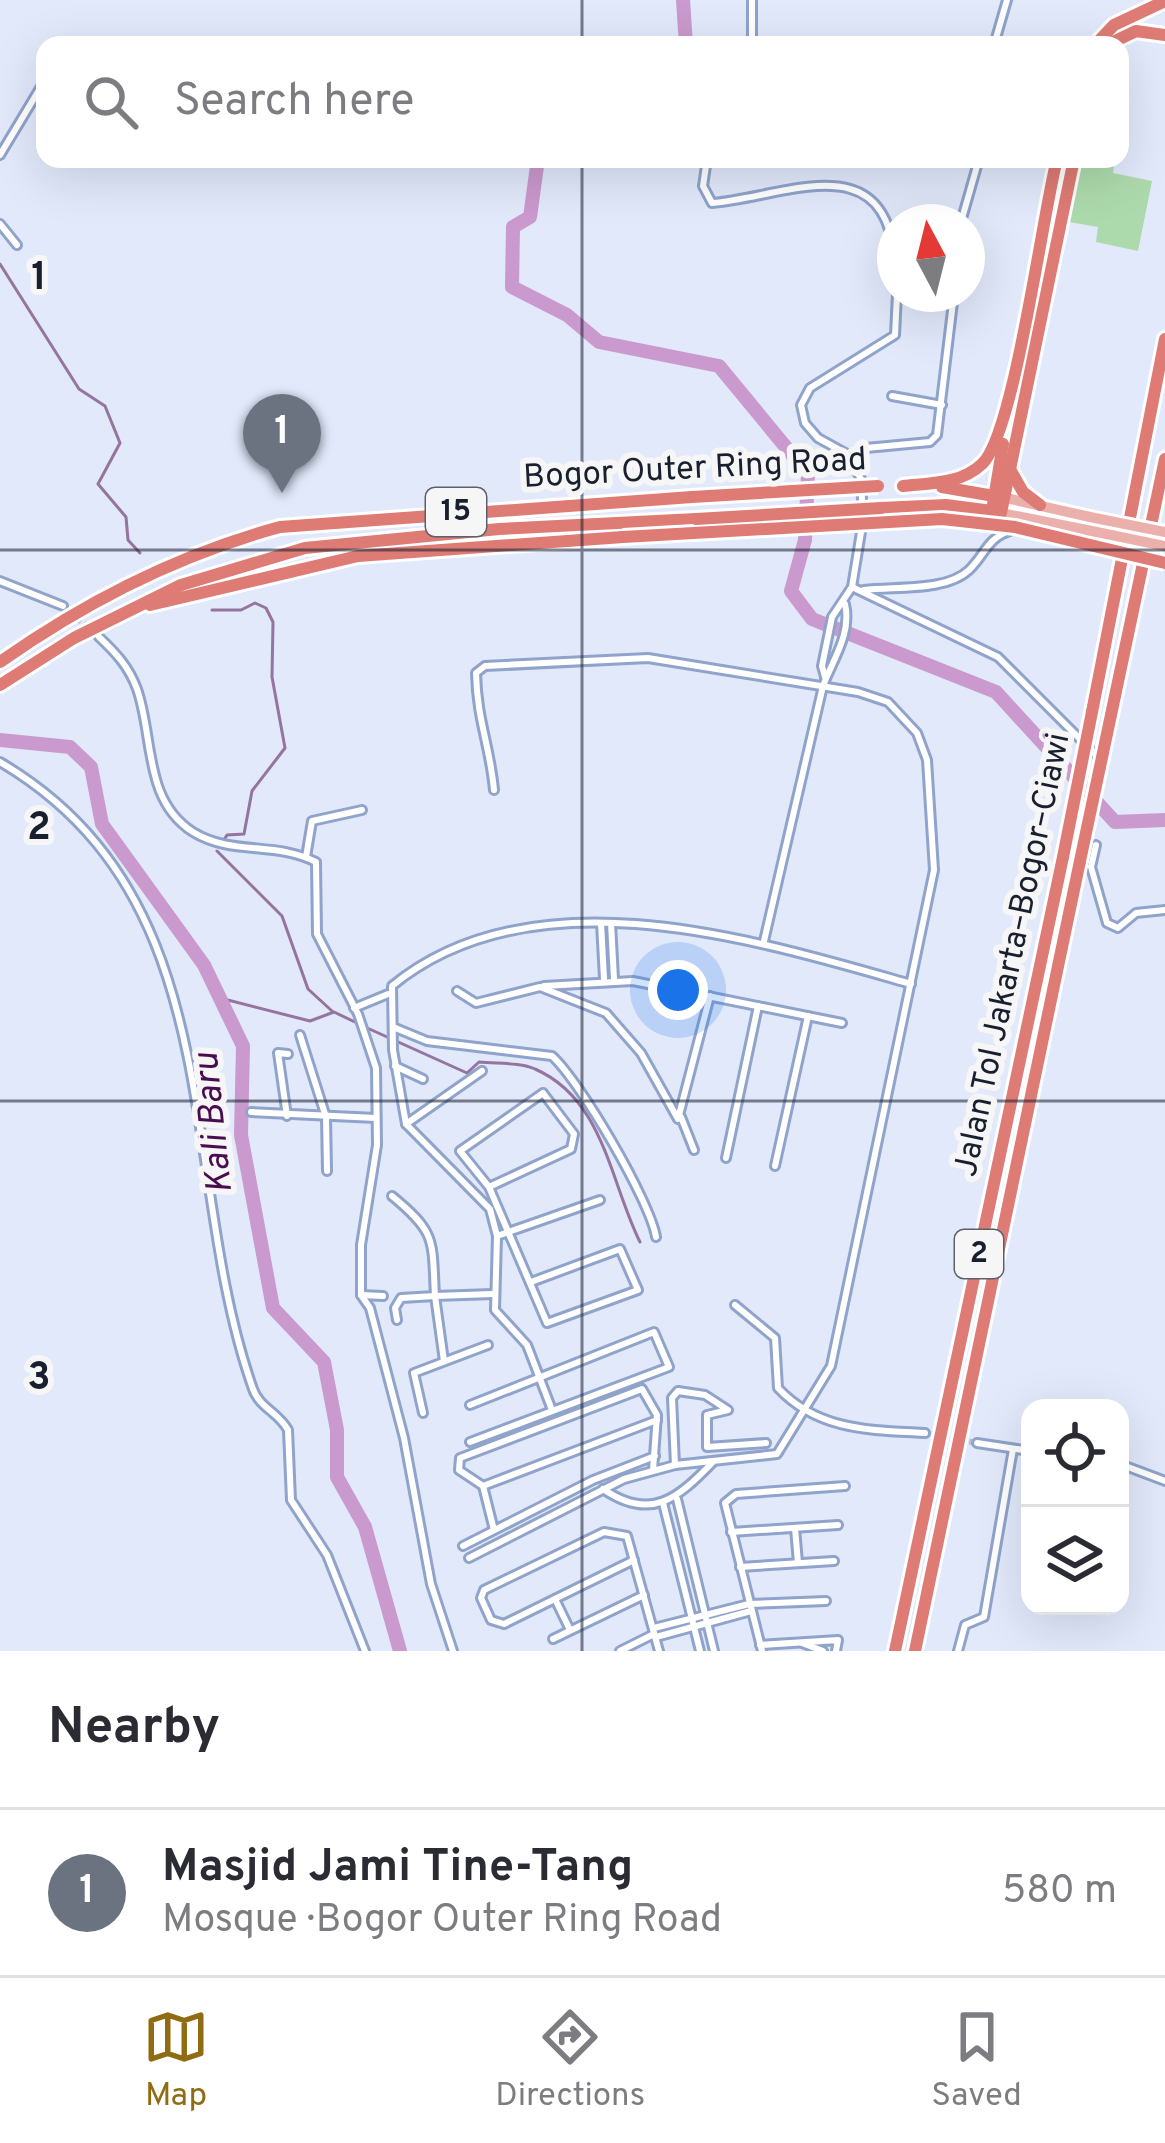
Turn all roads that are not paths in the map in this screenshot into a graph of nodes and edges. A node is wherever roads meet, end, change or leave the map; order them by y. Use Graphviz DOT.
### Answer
graph roads {
  1 [pos="752,0"];
  2 [pos="1006,0"];
  3 [pos="1165,1"];
  4 [pos="1165,34"];
  5 [pos="752,36"];
  6 [pos="996,36"];
  7 [pos="1103,36"];
  8 [pos="1126,36"];
  9 [pos="36,95"];
  10 [pos="0,155"];
  11 [pos="706,168"];
  12 [pos="976,168"];
  13 [pos="1056,168"];
  14 [pos="1072,168"];
  15 [pos="966,204"];
  16 [pos="877,213"];
  17 [pos="0,224"];
  18 [pos="17,245"];
  19 [pos="896,312"];
  20 [pos="952,312"];
  21 [pos="1165,339"];
  22 [pos="1012,392"];
  23 [pos="892,396"];
  24 [pos="942,405"];
  25 [pos="1165,459"];
  26 [pos="857,467"];
  27 [pos="1011,470"];
  28 [pos="903,486"];
  29 [pos="999,496"];
  30 [pos="1040,505"];
  31 [pos="996,512"];
  32 [pos="1021,516"];
  33 [pos="1165,532"];
  34 [pos="1165,546"];
  35 [pos="1165,563"];
  36 [pos="0,580"];
  37 [pos="856,589"];
  38 [pos="845,604"];
  39 [pos="63,606"];
  40 [pos="131,609"];
  41 [pos="99,637"];
  42 [pos="0,662"];
  43 [pos="824,682"];
  44 [pos="0,685"];
  45 [pos="1107,760"];
  46 [pos="0,762"];
  47 [pos="494,790"];
  48 [pos="362,810"];
  49 [pos="1096,845"];
  50 [pos="306,856"];
  51 [pos="1165,910"];
  52 [pos="601,922"];
  53 [pos="611,922"];
  54 [pos="764,943"];
  55 [pos="614,979"];
  56 [pos="604,980"];
  57 [pos="911,983"];
  58 [pos="540,987"];
  59 [pos="458,991"];
  60 [pos="388,994"];
  61 [pos="710,996"];
  62 [pos="758,1006"];
  63 [pos="356,1011"];
  64 [pos="808,1016"];
  65 [pos="842,1023"];
  66 [pos="392,1030"];
  67 [pos="300,1035"];
  68 [pos="288,1054"];
  69 [pos="395,1066"];
  70 [pos="482,1071"];
  71 [pos="423,1079"];
  72 [pos="251,1112"];
  73 [pos="286,1116"];
  74 [pos="326,1117"];
  75 [pos="681,1117"];
  76 [pos="376,1118"];
  77 [pos="406,1124"];
  78 [pos="694,1150"];
  79 [pos="726,1158"];
  80 [pos="775,1166"];
  81 [pos="327,1171"];
  82 [pos="489,1187"];
  83 [pos="392,1196"];
  84 [pos="600,1200"];
  85 [pos="512,1233"];
  86 [pos="497,1236"];
  87 [pos="656,1237"];
  88 [pos="531,1282"];
  89 [pos="493,1294"];
  90 [pos="361,1295"];
  91 [pos="383,1296"];
  92 [pos="435,1296"];
  93 [pos="735,1305"];
  94 [pos="397,1320"];
  95 [pos="488,1345"];
  96 [pos="444,1361"];
  97 [pos="540,1375"];
  98 [pos="704,1395"];
  99 [pos="470,1405"];
  100 [pos="655,1408"];
  101 [pos="553,1410"];
  102 [pos="672,1410"];
  103 [pos="806,1410"];
  104 [pos="423,1413"];
  105 [pos="709,1413"];
  106 [pos="657,1420"];
  107 [pos="925,1432"];
  108 [pos="470,1442"];
  109 [pos="766,1443"];
  110 [pos="977,1443"];
  111 [pos="1013,1450"];
  112 [pos="1021,1450"];
  113 [pos="655,1456"];
  114 [pos="713,1462"];
  115 [pos="675,1465"];
  116 [pos="1129,1467"];
  117 [pos="653,1470"];
  118 [pos="1165,1480"];
  119 [pos="483,1486"];
  120 [pos="845,1486"];
  121 [pos="603,1489"];
  122 [pos="677,1499"];
  123 [pos="663,1503"];
  124 [pos="838,1525"];
  125 [pos="795,1528"];
  126 [pos="494,1530"];
  127 [pos="730,1532"];
  128 [pos="463,1546"];
  129 [pos="470,1558"];
  130 [pos="634,1559"];
  131 [pos="834,1561"];
  132 [pos="798,1563"];
  133 [pos="740,1567"];
  134 [pos="644,1595"];
  135 [pos="555,1599"];
  136 [pos="826,1600"];
  137 [pos="750,1607"];
  138 [pos="706,1619"];
  139 [pos="693,1623"];
  140 [pos="570,1630"];
  141 [pos="655,1633"];
  142 [pos="553,1639"];
  143 [pos="798,1642"];
  144 [pos="761,1648"];
  145 [pos="365,1651"];
  146 [pos="453,1651"];
  147 [pos="620,1651"];
  148 [pos="659,1651"];
  149 [pos="700,1651"];
  150 [pos="714,1651"];
  151 [pos="823,1651"];
  152 [pos="836,1651"];
  153 [pos="895,1651"];
  154 [pos="915,1651"];
  155 [pos="958,1651"];
  1 -- 5 [label="street"];
  2 -- 6 [label="street"];
  3 -- 7 [label="highway"];
  4 -- 8 [label="highway"];
  9 -- 10 [label="street"];
  11 -- 16 [label="street"];
  12 -- 15 [label="street"];
  13 -- 22 [label="highway"];
  14 -- 27 [label="highway"];
  17 -- 18 [label="street"];
  19 -- 26 [label="street"];
  20 -- 24 [label="street"];
  21 -- 153 [label="highway, Jalan Tol Jakarta–Bogor–Ciawi / 2, bridge"];
  22 -- 28 [label="highway"];
  22 -- 29 [label="highway"];
  23 -- 24 [label="street"];
  24 -- 26 [label="street"];
  25 -- 154 [label="highway, Jalan Tol Jakarta–Bogor–Ciawi / 2, bridge"];
  26 -- 37 [label="street"];
  27 -- 29 [label="highway"];
  27 -- 30 [label="highway"];
  28 -- 29 [label="highway, Bogor Outer Ring Road / 15"];
  28 -- 42 [label="highway, Bogor Outer Ring Road / 15, bridge"];
  29 -- 30 [label="main road"];
  29 -- 31 [label="highway"];
  30 -- 33 [label="main road, bridge"];
  31 -- 32 [label="main road"];
  31 -- 40 [label="highway, Bogor Outer Ring Road / 15, bridge"];
  32 -- 34 [label="main road, bridge"];
  32 -- 37 [label="street"];
  35 -- 40 [label="highway, bridge"];
  36 -- 39 [label="street"];
  37 -- 38 [label="street"];
  37 -- 45 [label="street"];
  38 -- 43 [label="street"];
  38 -- 43 [label="street"];
  40 -- 44 [label="highway, Bogor Outer Ring Road / 15"];
  41 -- 50 [label="street"];
  43 -- 47 [label="street"];
  43 -- 54 [label="street"];
  43 -- 57 [label="street"];
  46 -- 145 [label="street"];
  48 -- 50 [label="street"];
  49 -- 51 [label="street"];
  50 -- 63 [label="street"];
  52 -- 53 [label="street"];
  52 -- 56 [label="street"];
  52 -- 60 [label="street"];
  53 -- 54 [label="street"];
  53 -- 55 [label="street"];
  54 -- 57 [label="street"];
  55 -- 56 [label="street"];
  55 -- 61 [label="street"];
  56 -- 58 [label="street"];
  57 -- 103 [label="street"];
  58 -- 59 [label="street"];
  58 -- 75 [label="street"];
  60 -- 63 [label="street"];
  60 -- 66 [label="street"];
  61 -- 62 [label="street"];
  61 -- 75 [label="street"];
  62 -- 64 [label="street"];
  62 -- 79 [label="street"];
  63 -- 76 [label="street"];
  64 -- 65 [label="street"];
  64 -- 80 [label="street"];
  66 -- 69 [label="street"];
  66 -- 87 [label="street"];
  67 -- 74 [label="street"];
  68 -- 73 [label="street"];
  69 -- 71 [label="street"];
  69 -- 77 [label="street"];
  70 -- 77 [label="street"];
  72 -- 73 [label="street"];
  73 -- 74 [label="street"];
  74 -- 76 [label="street"];
  74 -- 81 [label="street"];
  75 -- 78 [label="street"];
  76 -- 90 [label="street"];
  77 -- 86 [label="street"];
  82 -- 82 [label="street"];
  82 -- 85 [label="street"];
  83 -- 92 [label="street"];
  84 -- 85 [label="street"];
  85 -- 86 [label="street"];
  85 -- 88 [label="street"];
  86 -- 89 [label="street"];
  88 -- 88 [label="street"];
  89 -- 92 [label="street"];
  89 -- 97 [label="street"];
  90 -- 91 [label="street"];
  90 -- 146 [label="street"];
  92 -- 94 [label="street"];
  92 -- 96 [label="street"];
  93 -- 103 [label="street"];
  95 -- 96 [label="street"];
  96 -- 104 [label="street"];
  97 -- 99 [label="street"];
  97 -- 101 [label="street"];
  97 -- 101 [label="street"];
  98 -- 102 [label="street"];
  98 -- 105 [label="street"];
  98 -- 105 [label="street"];
  100 -- 102 [label="street"];
  100 -- 106 [label="street"];
  100 -- 119 [label="street"];
  101 -- 108 [label="street"];
  102 -- 115 [label="street"];
  103 -- 107 [label="street"];
  103 -- 114 [label="street"];
  105 -- 109 [label="street"];
  106 -- 113 [label="street"];
  106 -- 119 [label="street"];
  110 -- 111 [label="street"];
  111 -- 112 [label="street"];
  111 -- 155 [label="street"];
  113 -- 117 [label="street"];
  113 -- 126 [label="street"];
  114 -- 115 [label="street"];
  114 -- 122 [label="street"];
  115 -- 117 [label="street"];
  116 -- 118 [label="street"];
  117 -- 121 [label="street"];
  119 -- 126 [label="street"];
  120 -- 127 [label="street"];
  121 -- 123 [label="street"];
  121 -- 129 [label="street"];
  122 -- 123 [label="street"];
  122 -- 138 [label="street"];
  123 -- 139 [label="street"];
  124 -- 125 [label="street"];
  125 -- 127 [label="street"];
  125 -- 132 [label="street"];
  126 -- 128 [label="street"];
  127 -- 133 [label="street"];
  130 -- 134 [label="street"];
  130 -- 135 [label="street"];
  130 -- 135 [label="street"];
  131 -- 132 [label="street"];
  132 -- 133 [label="street"];
  133 -- 137 [label="street"];
  134 -- 140 [label="street"];
  134 -- 141 [label="street"];
  135 -- 140 [label="street"];
  136 -- 137 [label="street"];
  137 -- 138 [label="street"];
  137 -- 144 [label="street"];
  138 -- 139 [label="street"];
  138 -- 150 [label="street"];
  139 -- 141 [label="street"];
  139 -- 149 [label="street"];
  140 -- 142 [label="street"];
  141 -- 147 [label="street"];
  141 -- 148 [label="street"];
  143 -- 144 [label="street"];
  143 -- 151 [label="street"];
  143 -- 152 [label="street"];
}
